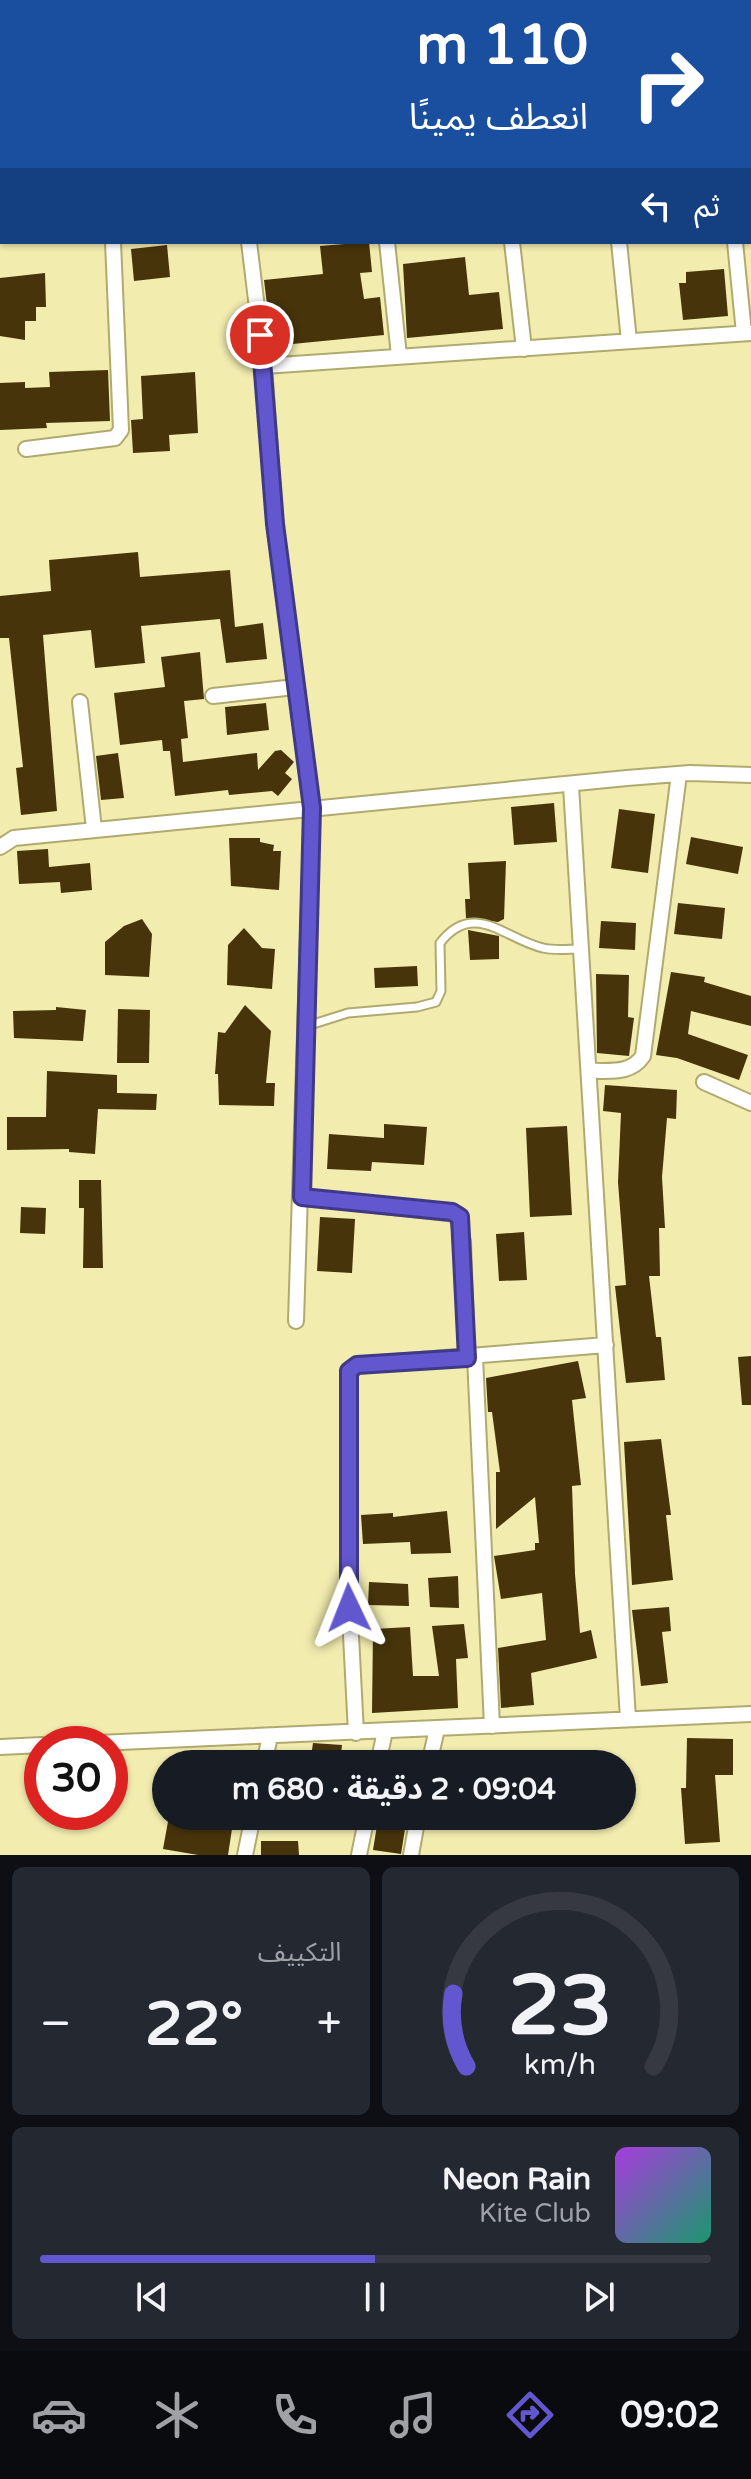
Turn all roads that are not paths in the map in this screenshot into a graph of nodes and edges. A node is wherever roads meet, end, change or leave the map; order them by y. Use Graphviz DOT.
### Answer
graph roads {
  1 [pos="113,244"];
  2 [pos="249,244"];
  3 [pos="387,244"];
  4 [pos="512,244"];
  5 [pos="619,244"];
  6 [pos="735,244"];
  7 [pos="748,333"];
  8 [pos="629,341"];
  9 [pos="524,349"];
  10 [pos="399,356"];
  11 [pos="264,366"];
  12 [pos="26,449"];
  13 [pos="295,687"];
  14 [pos="213,696"];
  15 [pos="80,702"];
  16 [pos="679,774"];
  17 [pos="751,775"];
  18 [pos="571,786"];
  19 [pos="312,808"];
  20 [pos="94,829"];
  21 [pos="0,847"];
  22 [pos="581,949"];
  23 [pos="307,1026"];
  24 [pos="589,1071"];
  25 [pos="704,1082"];
  26 [pos="751,1102"];
  27 [pos="302,1197"];
  28 [pos="296,1321"];
  29 [pos="606,1345"];
  30 [pos="471,1357"];
  31 [pos="751,1714"];
  32 [pos="628,1719"];
  33 [pos="492,1726"];
  34 [pos="437,1729"];
  35 [pos="385,1731"];
  36 [pos="356,1733"];
  37 [pos="270,1736"];
  38 [pos="128,1742"];
  39 [pos="24,1748"];
  40 [pos="267,1750"];
  41 [pos="381,1750"];
  42 [pos="432,1750"];
  43 [pos="1,1752"];
  44 [pos="250,1830"];
  45 [pos="364,1830"];
  46 [pos="415,1830"];
  47 [pos="245,1855"];
  48 [pos="359,1855"];
  49 [pos="411,1855"];
  1 -- 12 [label="street"];
  2 -- 11 [label="street"];
  3 -- 10 [label="street"];
  4 -- 9 [label="street"];
  5 -- 8 [label="street"];
  6 -- 7 [label="street"];
  7 -- 8 [label="street"];
  8 -- 9 [label="street"];
  9 -- 10 [label="street"];
  10 -- 11 [label="street"];
  11 -- 13 [label="street"];
  13 -- 14 [label="street"];
  13 -- 19 [label="street"];
  15 -- 20 [label="street"];
  16 -- 17 [label="street"];
  16 -- 18 [label="street"];
  16 -- 24 [label="street"];
  18 -- 19 [label="street"];
  18 -- 22 [label="street"];
  19 -- 20 [label="street"];
  19 -- 23 [label="street"];
  20 -- 21 [label="street"];
  22 -- 23 [label="lane"];
  22 -- 24 [label="street"];
  23 -- 27 [label="street"];
  24 -- 29 [label="street"];
  25 -- 26 [label="street"];
  27 -- 28 [label="street"];
  27 -- 30 [label="street"];
  29 -- 30 [label="street"];
  29 -- 32 [label="street"];
  30 -- 33 [label="street"];
  30 -- 36 [label="street"];
  31 -- 32 [label="street"];
  32 -- 33 [label="street"];
  33 -- 34 [label="street"];
  34 -- 35 [label="street"];
  34 -- 42 [label="street"];
  35 -- 36 [label="street"];
  35 -- 41 [label="street"];
  36 -- 37 [label="street"];
  37 -- 38 [label="street"];
  37 -- 40 [label="street"];
  39 -- 43 [label="street"];
  44 -- 47 [label="street"];
  45 -- 48 [label="street"];
  46 -- 49 [label="street"];
}
